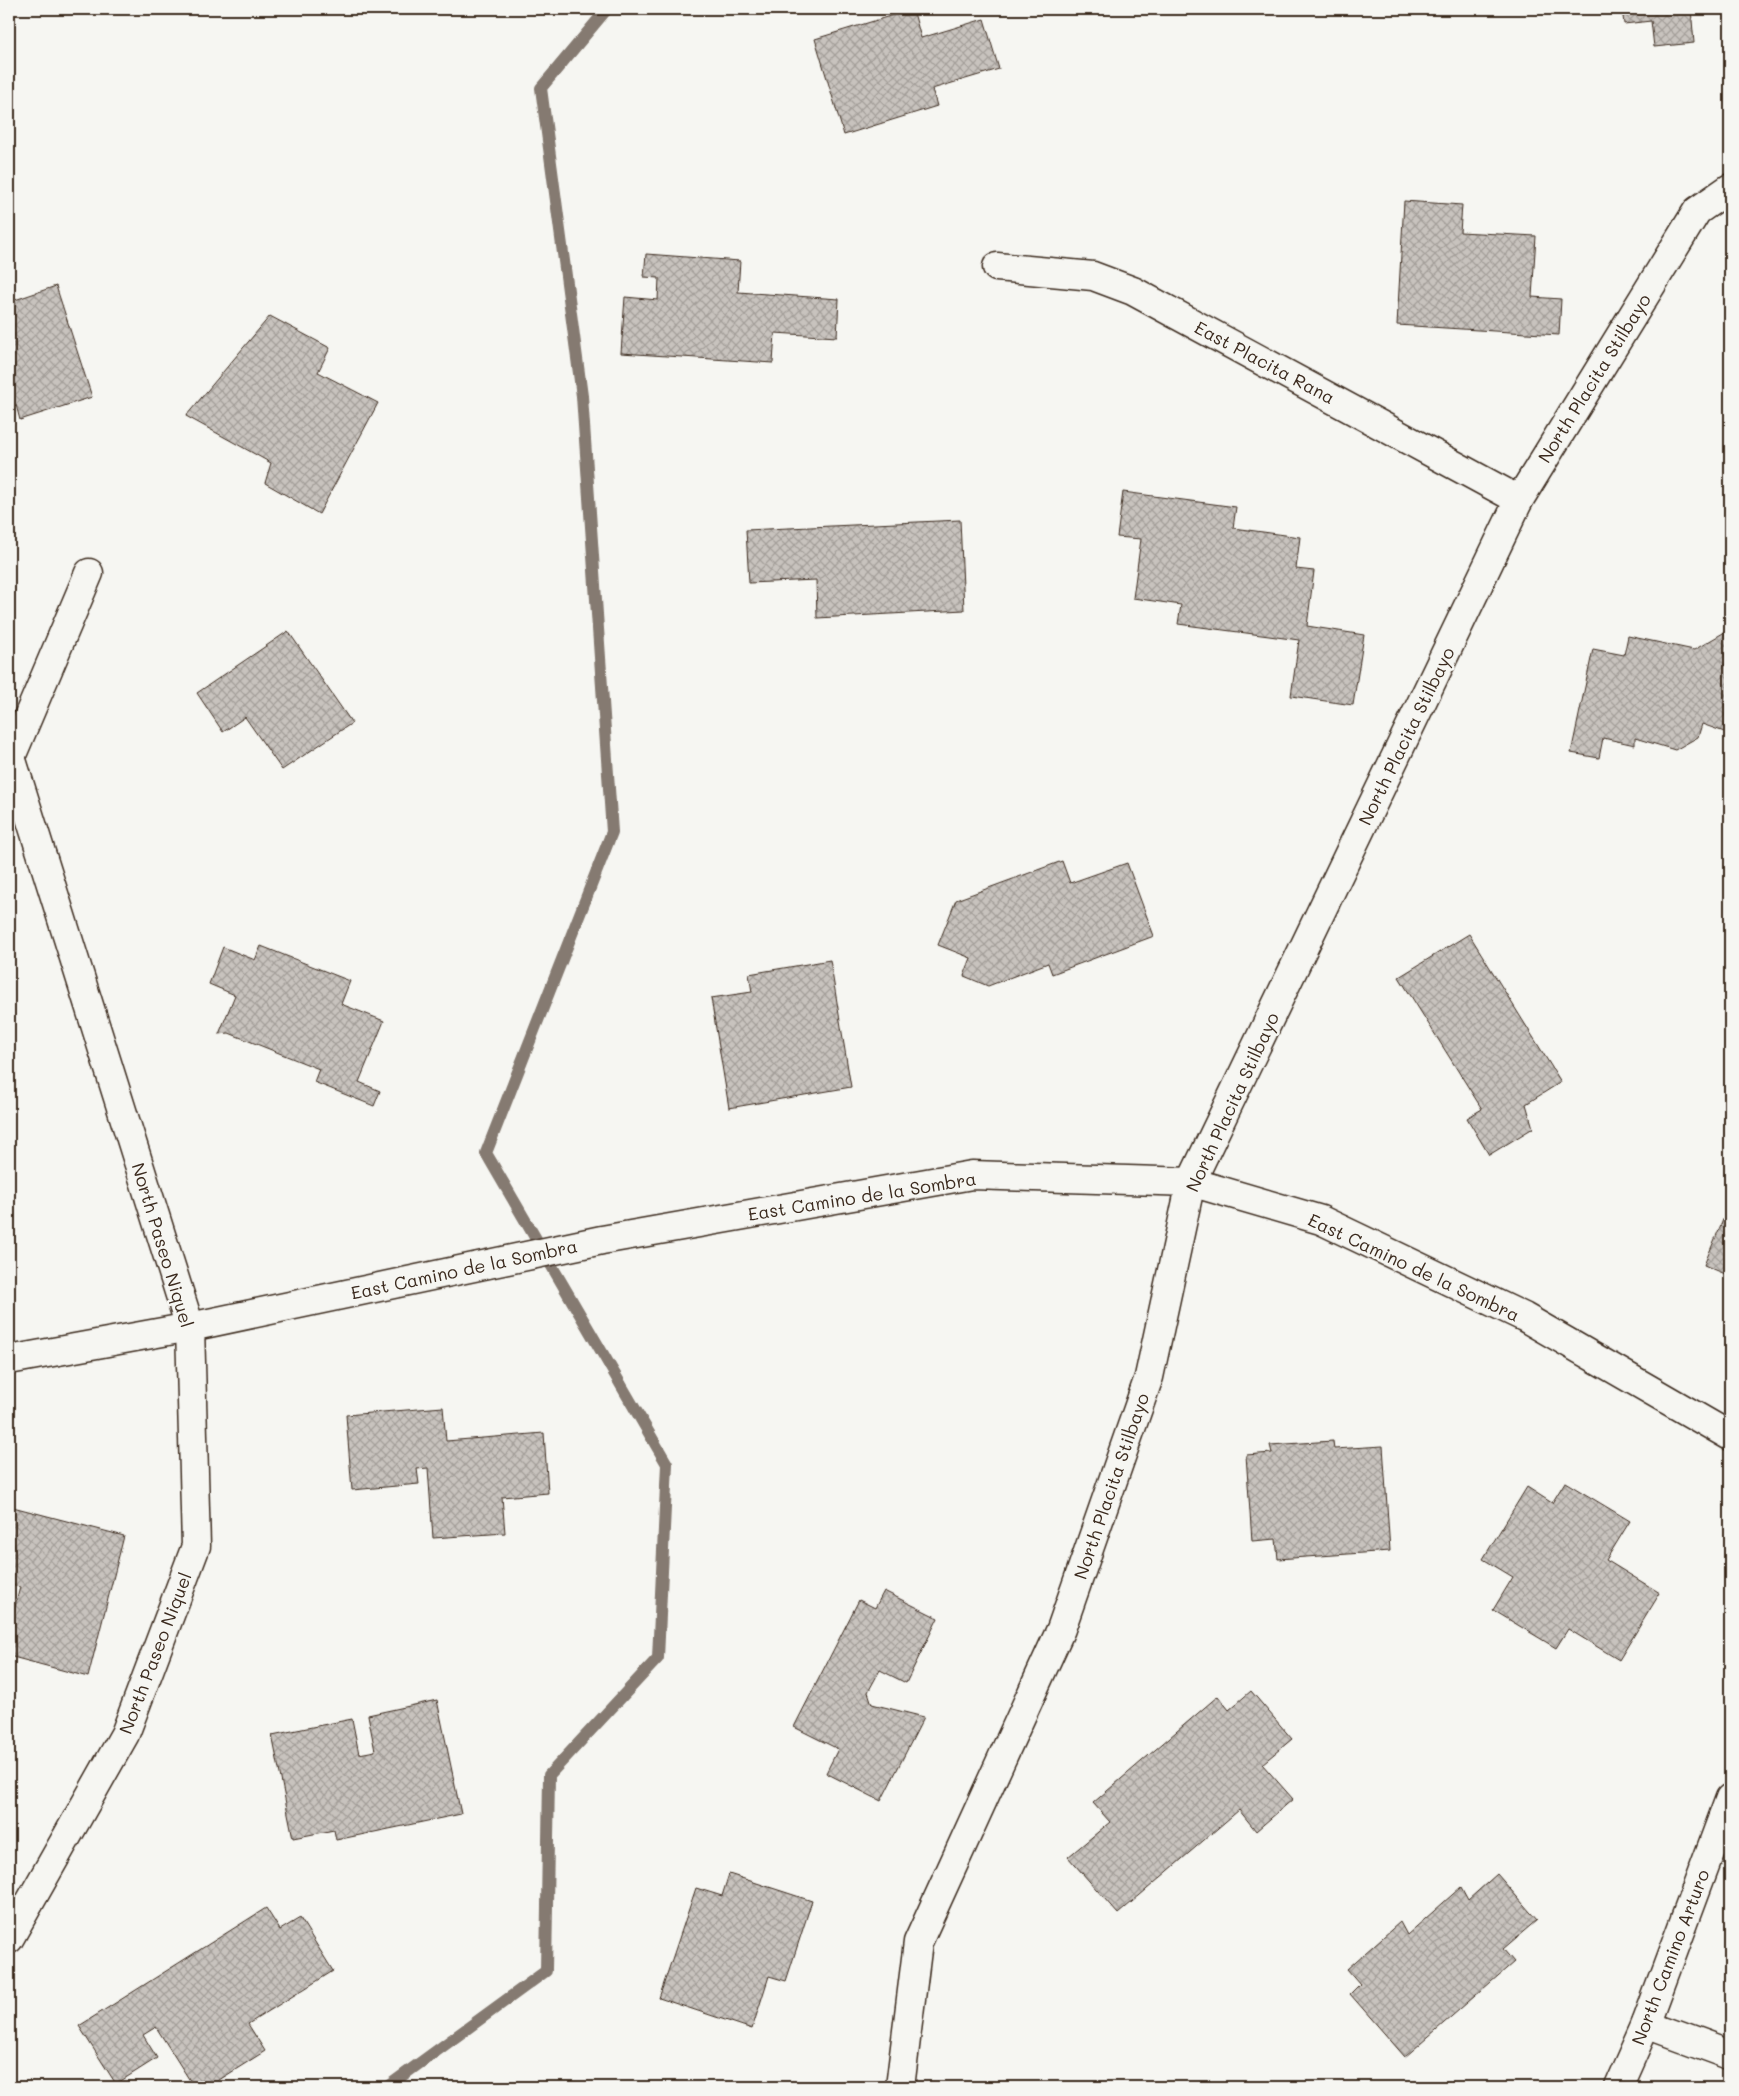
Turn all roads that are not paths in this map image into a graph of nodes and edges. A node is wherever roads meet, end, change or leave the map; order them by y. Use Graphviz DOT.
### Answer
graph roads {
  1 [pos="1730,188"];
  2 [pos="997,267"];
  3 [pos="1519,500"];
  4 [pos="89,573"];
  5 [pos="1191,1182"];
  6 [pos="190,1328"];
  7 [pos="9,1360"];
  8 [pos="1730,1436"];
  9 [pos="1730,1798"];
  10 [pos="9,1939"];
  11 [pos="1646,2024"];
  12 [pos="1730,2055"];
  13 [pos="900,2087"];
  14 [pos="1618,2087"];
  1 -- 3 [label="street, North Placita Stilbayo"];
  2 -- 3 [label="street, East Placita Rana"];
  3 -- 5 [label="street, North Placita Stilbayo"];
  4 -- 6 [label="street, North Paseo Niquel"];
  5 -- 6 [label="street, East Camino de la Sombra"];
  5 -- 8 [label="street, East Camino de la Sombra"];
  5 -- 13 [label="street, North Placita Stilbayo"];
  6 -- 7 [label="street, East Camino de la Sombra"];
  6 -- 10 [label="street, North Paseo Niquel"];
  9 -- 11 [label="street, North Camino Arturo"];
  11 -- 12 [label="street"];
  11 -- 14 [label="street, North Camino Arturo"];
}
